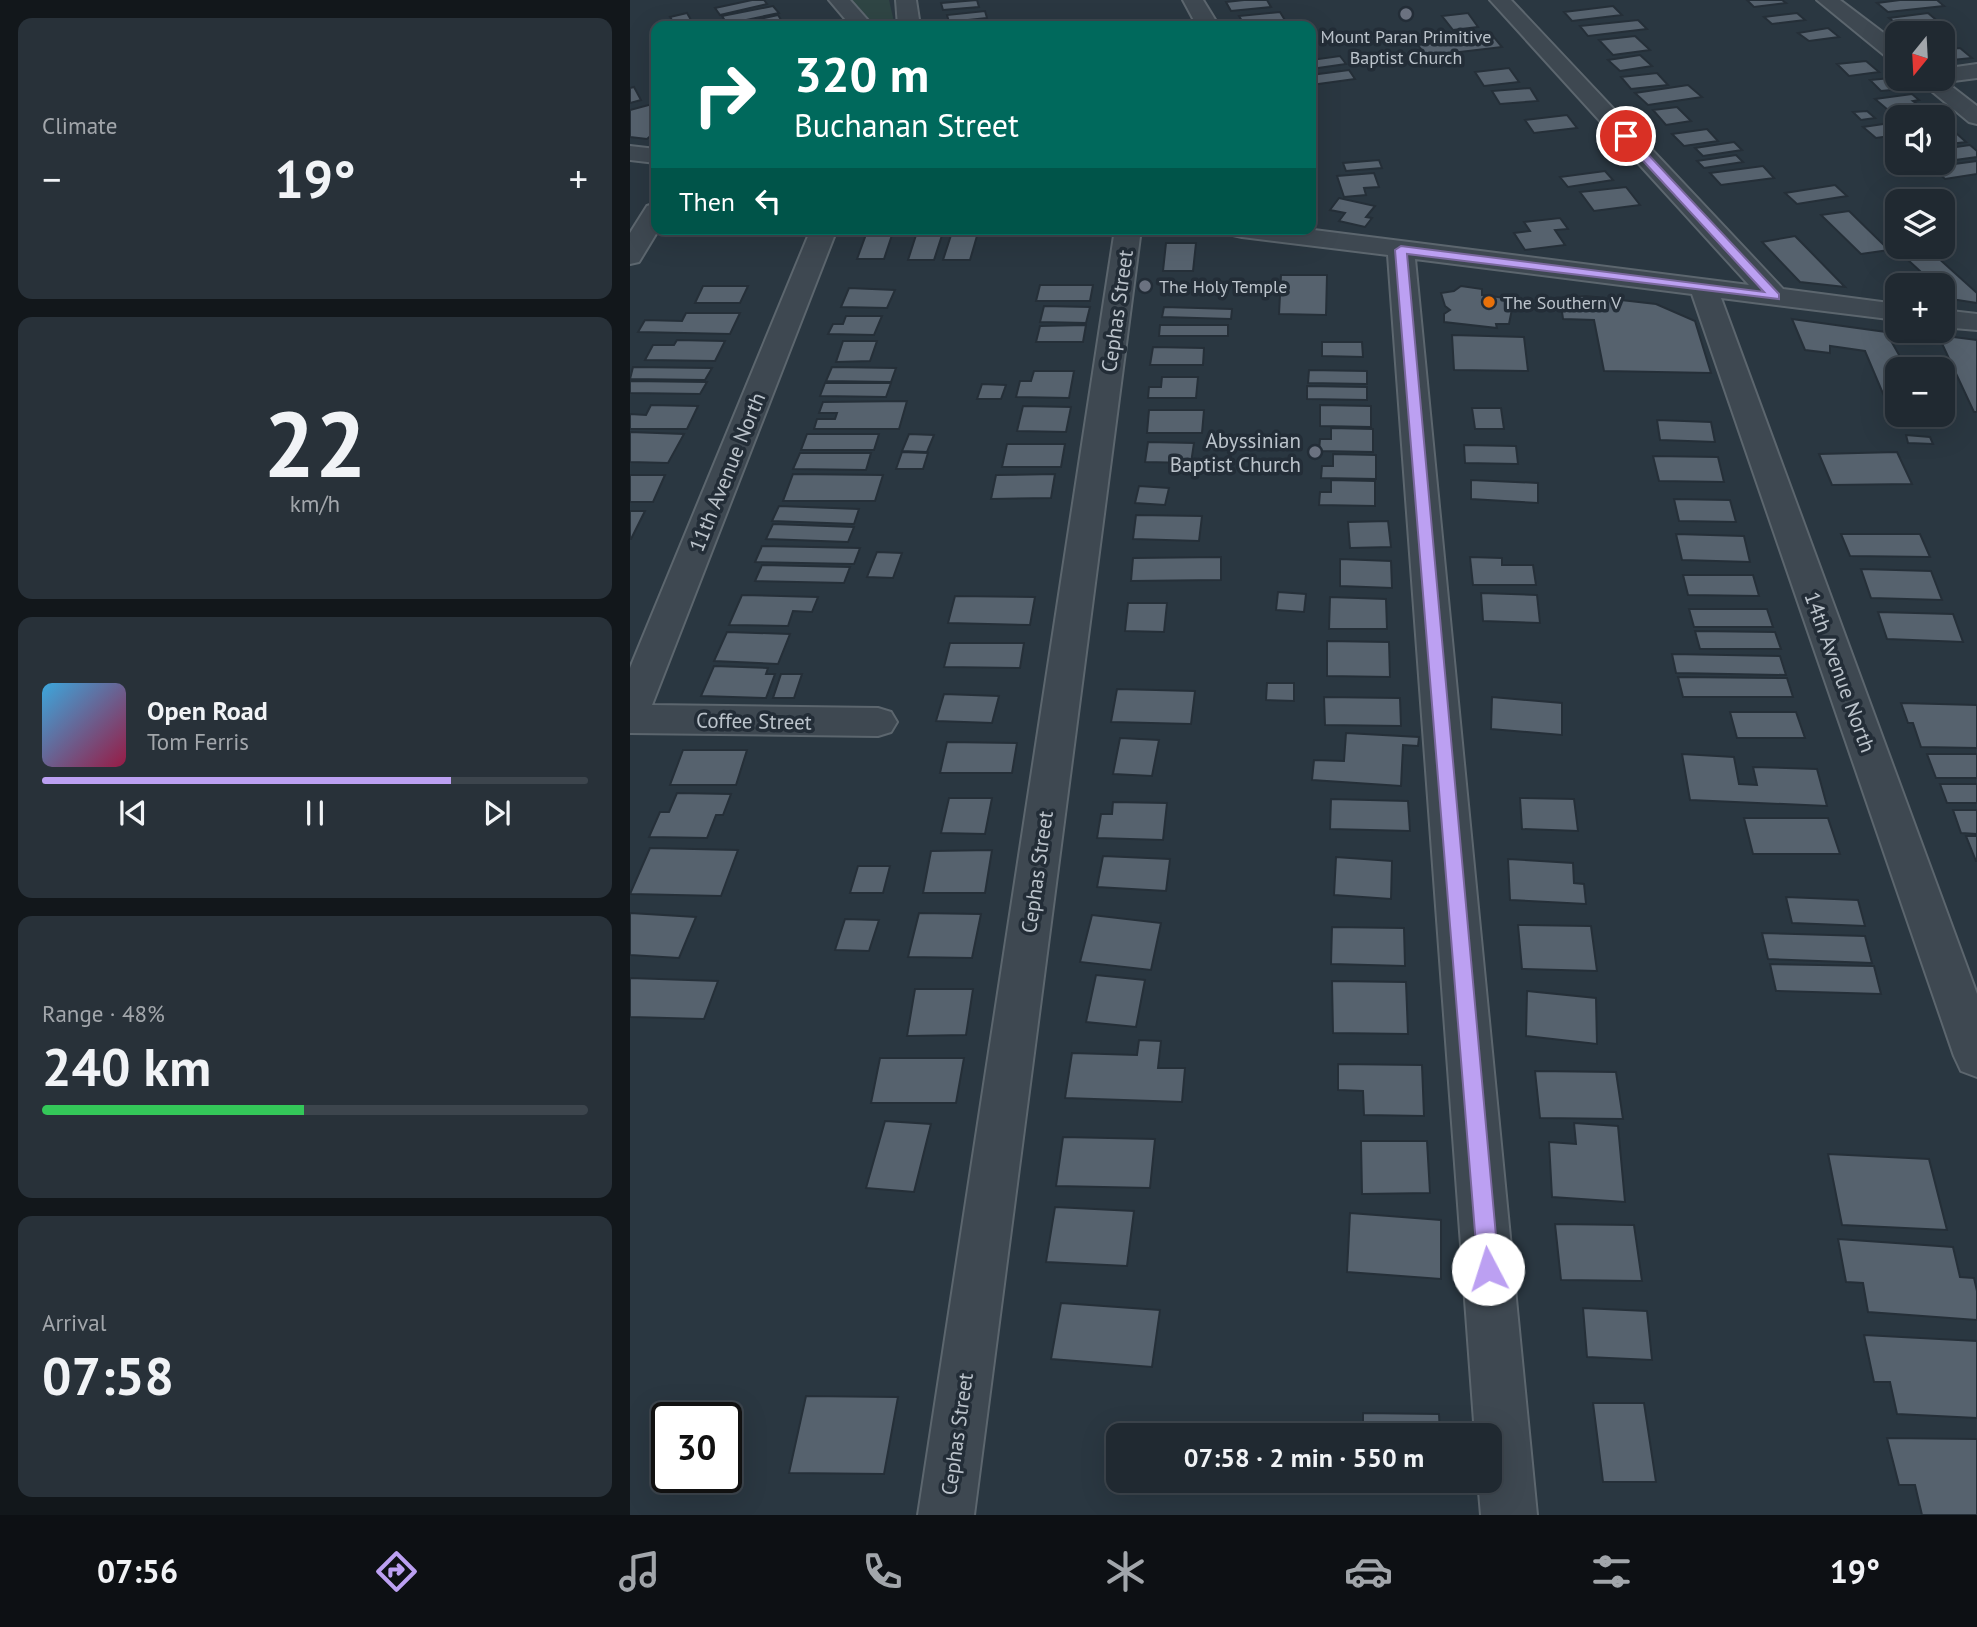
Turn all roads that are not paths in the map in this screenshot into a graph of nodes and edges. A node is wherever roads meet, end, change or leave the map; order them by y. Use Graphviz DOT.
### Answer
graph roads {
  1 [pos="839,0"];
  2 [pos="906,0"];
  3 [pos="1193,0"];
  4 [pos="1500,0"];
  5 [pos="1827,0"];
  6 [pos="858,21"];
  7 [pos="908,21"];
  8 [pos="1205,21"];
  9 [pos="1885,45"];
  10 [pos="1977,71"];
  11 [pos="1955,74"];
  12 [pos="1943,91"];
  13 [pos="1977,117"];
  14 [pos="630,153"];
  15 [pos="651,155"];
  16 [pos="651,220"];
  17 [pos="1317,228"];
  18 [pos="822,235"];
  19 [pos="1127,235"];
  20 [pos="1401,250"];
  21 [pos="630,256"];
  22 [pos="1704,288"];
  23 [pos="1775,297"];
  24 [pos="1885,311"];
  25 [pos="1955,319"];
  26 [pos="1977,322"];
  27 [pos="630,717"];
  28 [pos="878,722"];
  29 [pos="1977,1056"];
  30 [pos="946,1515"];
  31 [pos="1510,1515"];
  1 -- 6 [label="street"];
  2 -- 7 [label="street"];
  3 -- 8 [label="street"];
  4 -- 23 [label="street"];
  5 -- 9 [label="street"];
  10 -- 11 [label="street"];
  12 -- 13 [label="street"];
  14 -- 15 [label="street"];
  16 -- 21 [label="street"];
  17 -- 20 [label="street"];
  18 -- 27 [label="street, 11th Avenue North"];
  19 -- 30 [label="street, Cephas Street"];
  20 -- 22 [label="street"];
  20 -- 31 [label="street"];
  22 -- 23 [label="street"];
  22 -- 29 [label="street, 14th Avenue North"];
  23 -- 24 [label="street"];
  25 -- 26 [label="street"];
  27 -- 28 [label="street, Coffee Street"];
}
